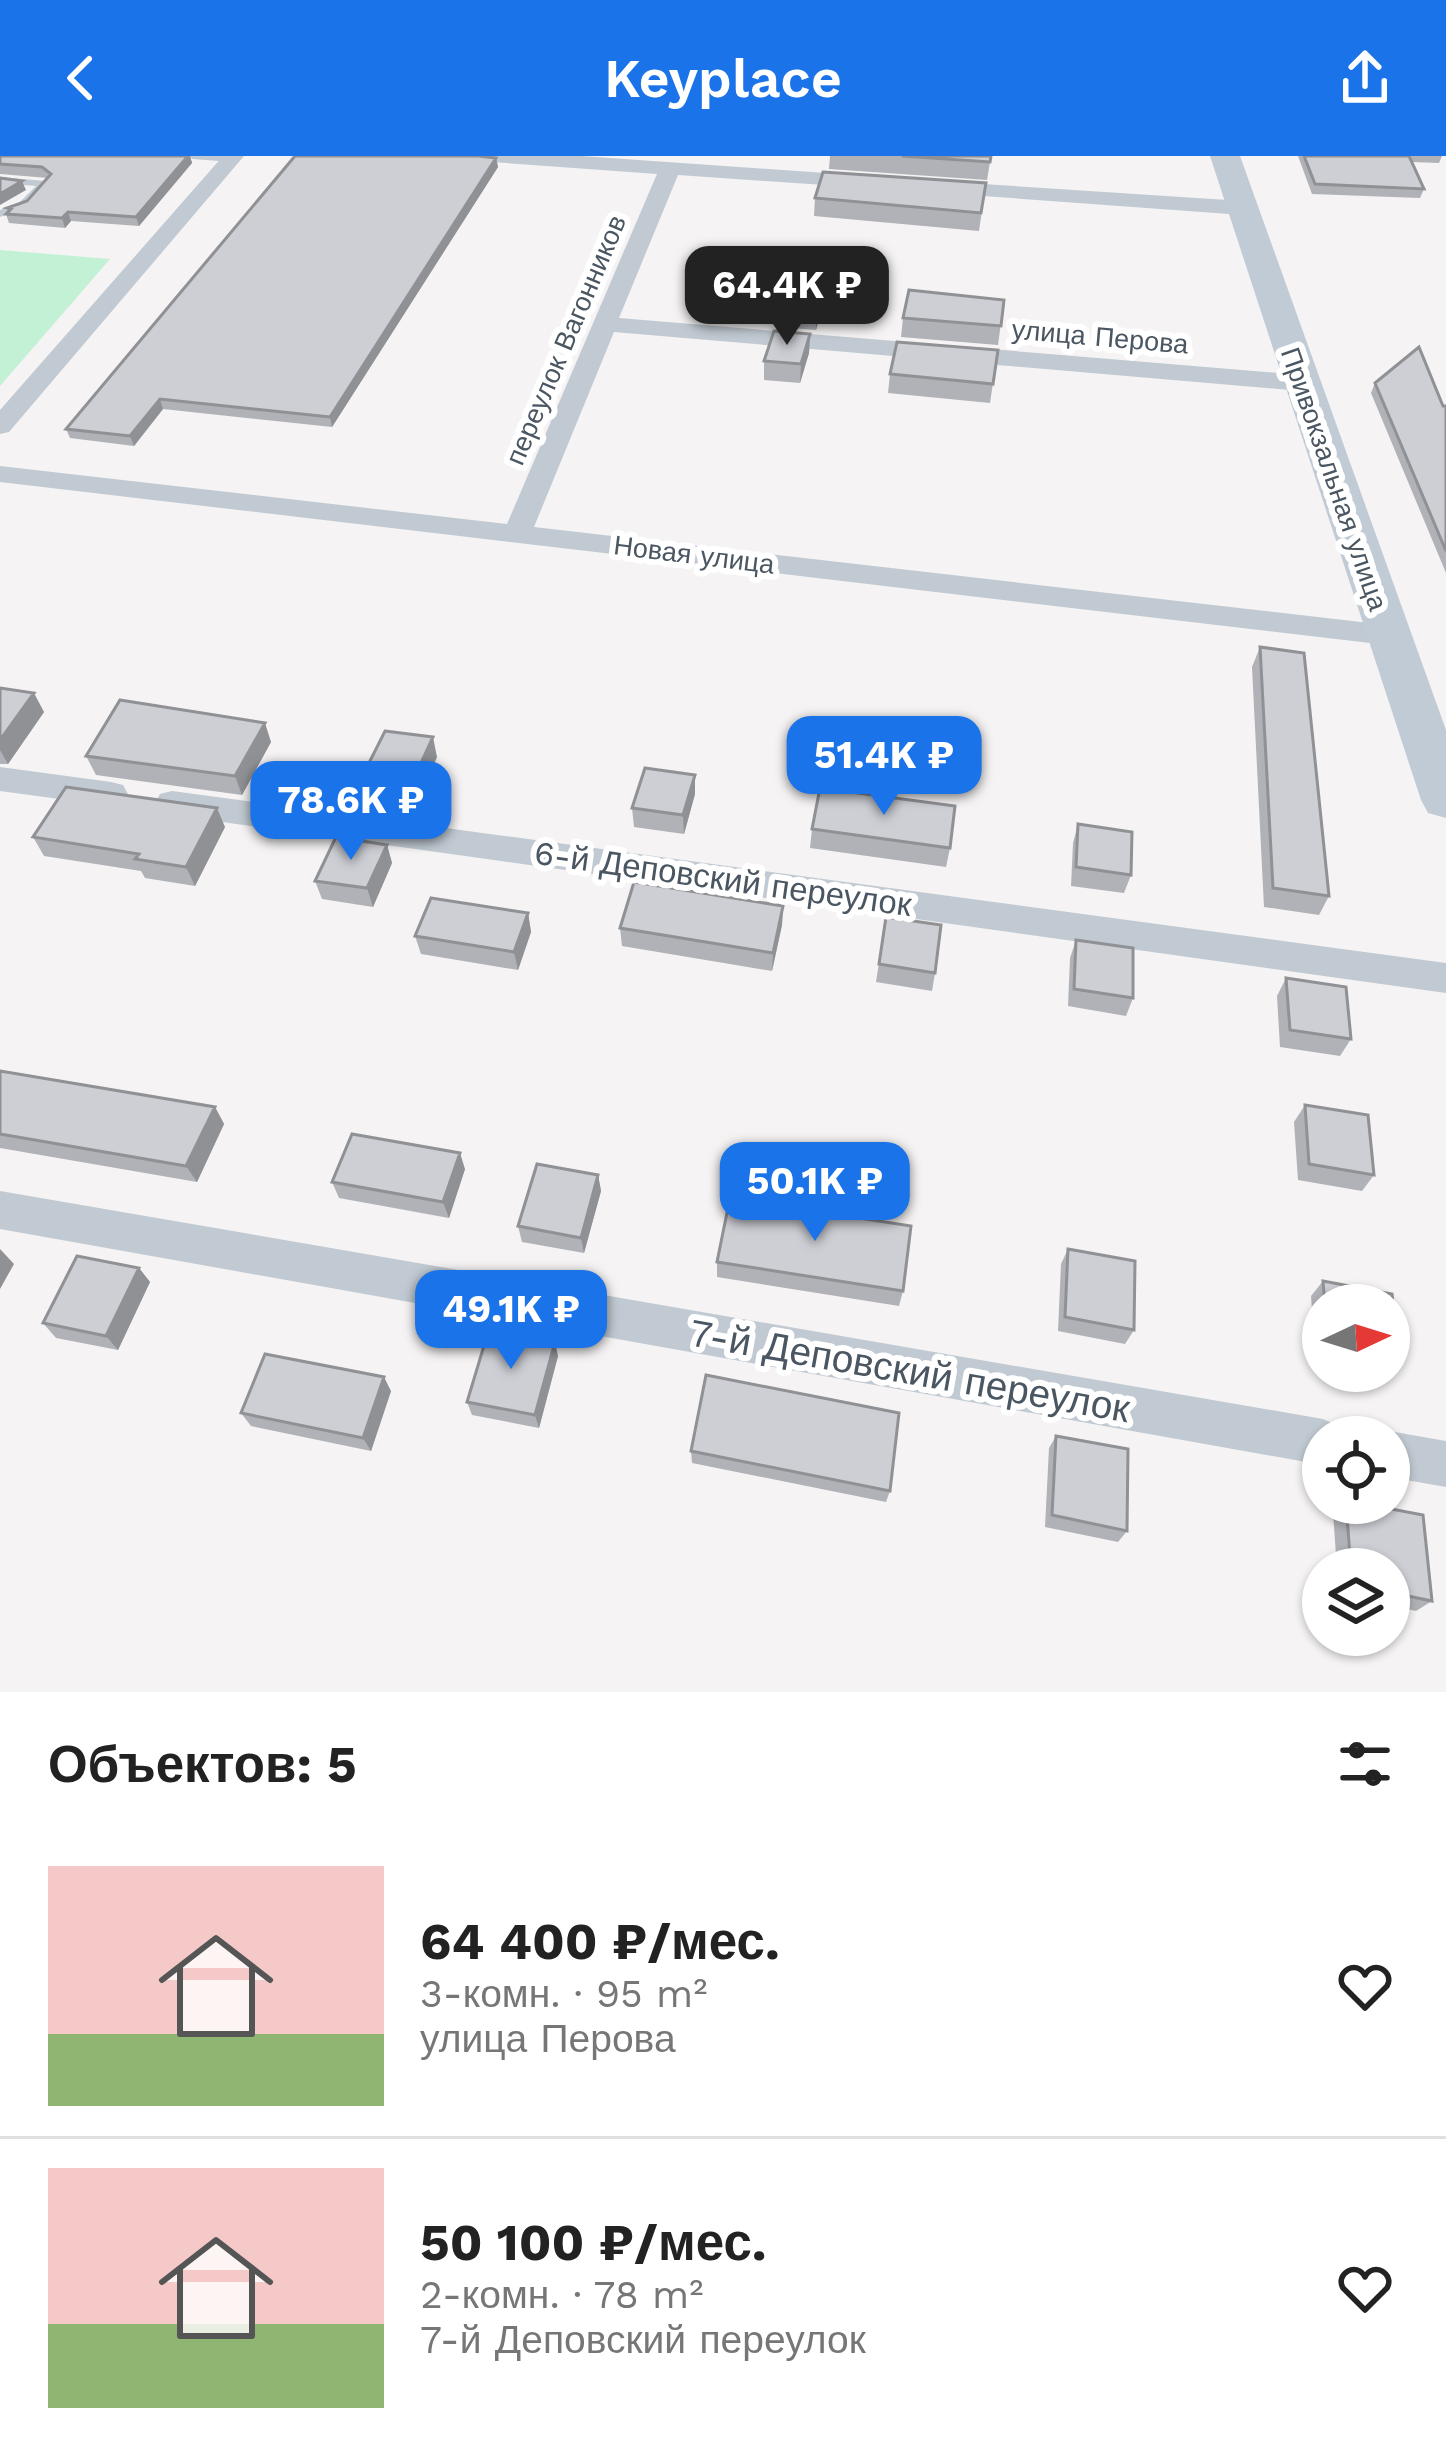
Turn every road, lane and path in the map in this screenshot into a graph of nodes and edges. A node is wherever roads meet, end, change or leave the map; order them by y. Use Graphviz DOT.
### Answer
graph roads {
  1 [pos="193,156"];
  2 [pos="491,156"];
  3 [pos="1226,156"];
  4 [pos="232,158"];
  5 [pos="670,168"];
  6 [pos="0,180"];
  7 [pos="1243,208"];
  8 [pos="0,214"];
  9 [pos="605,324"];
  10 [pos="1302,382"];
  11 [pos="0,426"];
  12 [pos="0,474"];
  13 [pos="517,534"];
  14 [pos="1387,635"];
  15 [pos="0,779"];
  16 [pos="1446,800"];
  17 [pos="1446,978"];
  18 [pos="0,1210"];
  19 [pos="1302,1438"];
  20 [pos="1410,1458"];
  21 [pos="1446,1464"];
  1 -- 4 [label="lane"];
  2 -- 5 [label="street"];
  3 -- 7 [label="street, Привокзальная улица"];
  4 -- 11 [label="street"];
  5 -- 7 [label="street"];
  5 -- 9 [label="street, переулок Вагонников"];
  6 -- 8 [label="lane"];
  7 -- 10 [label="street, Привокзальная улица"];
  9 -- 10 [label="street, улица Перова"];
  9 -- 13 [label="street, переулок Вагонников"];
  10 -- 14 [label="street, Привокзальная улица"];
  12 -- 13 [label="street, Новая улица"];
  13 -- 14 [label="street, Новая улица"];
  14 -- 16 [label="street, Привокзальная улица"];
  15 -- 17 [label="street, 6-й Деповский переулок"];
  18 -- 19 [label="street, 7-й Деповский переулок"];
  20 -- 21 [label="street"];
}
